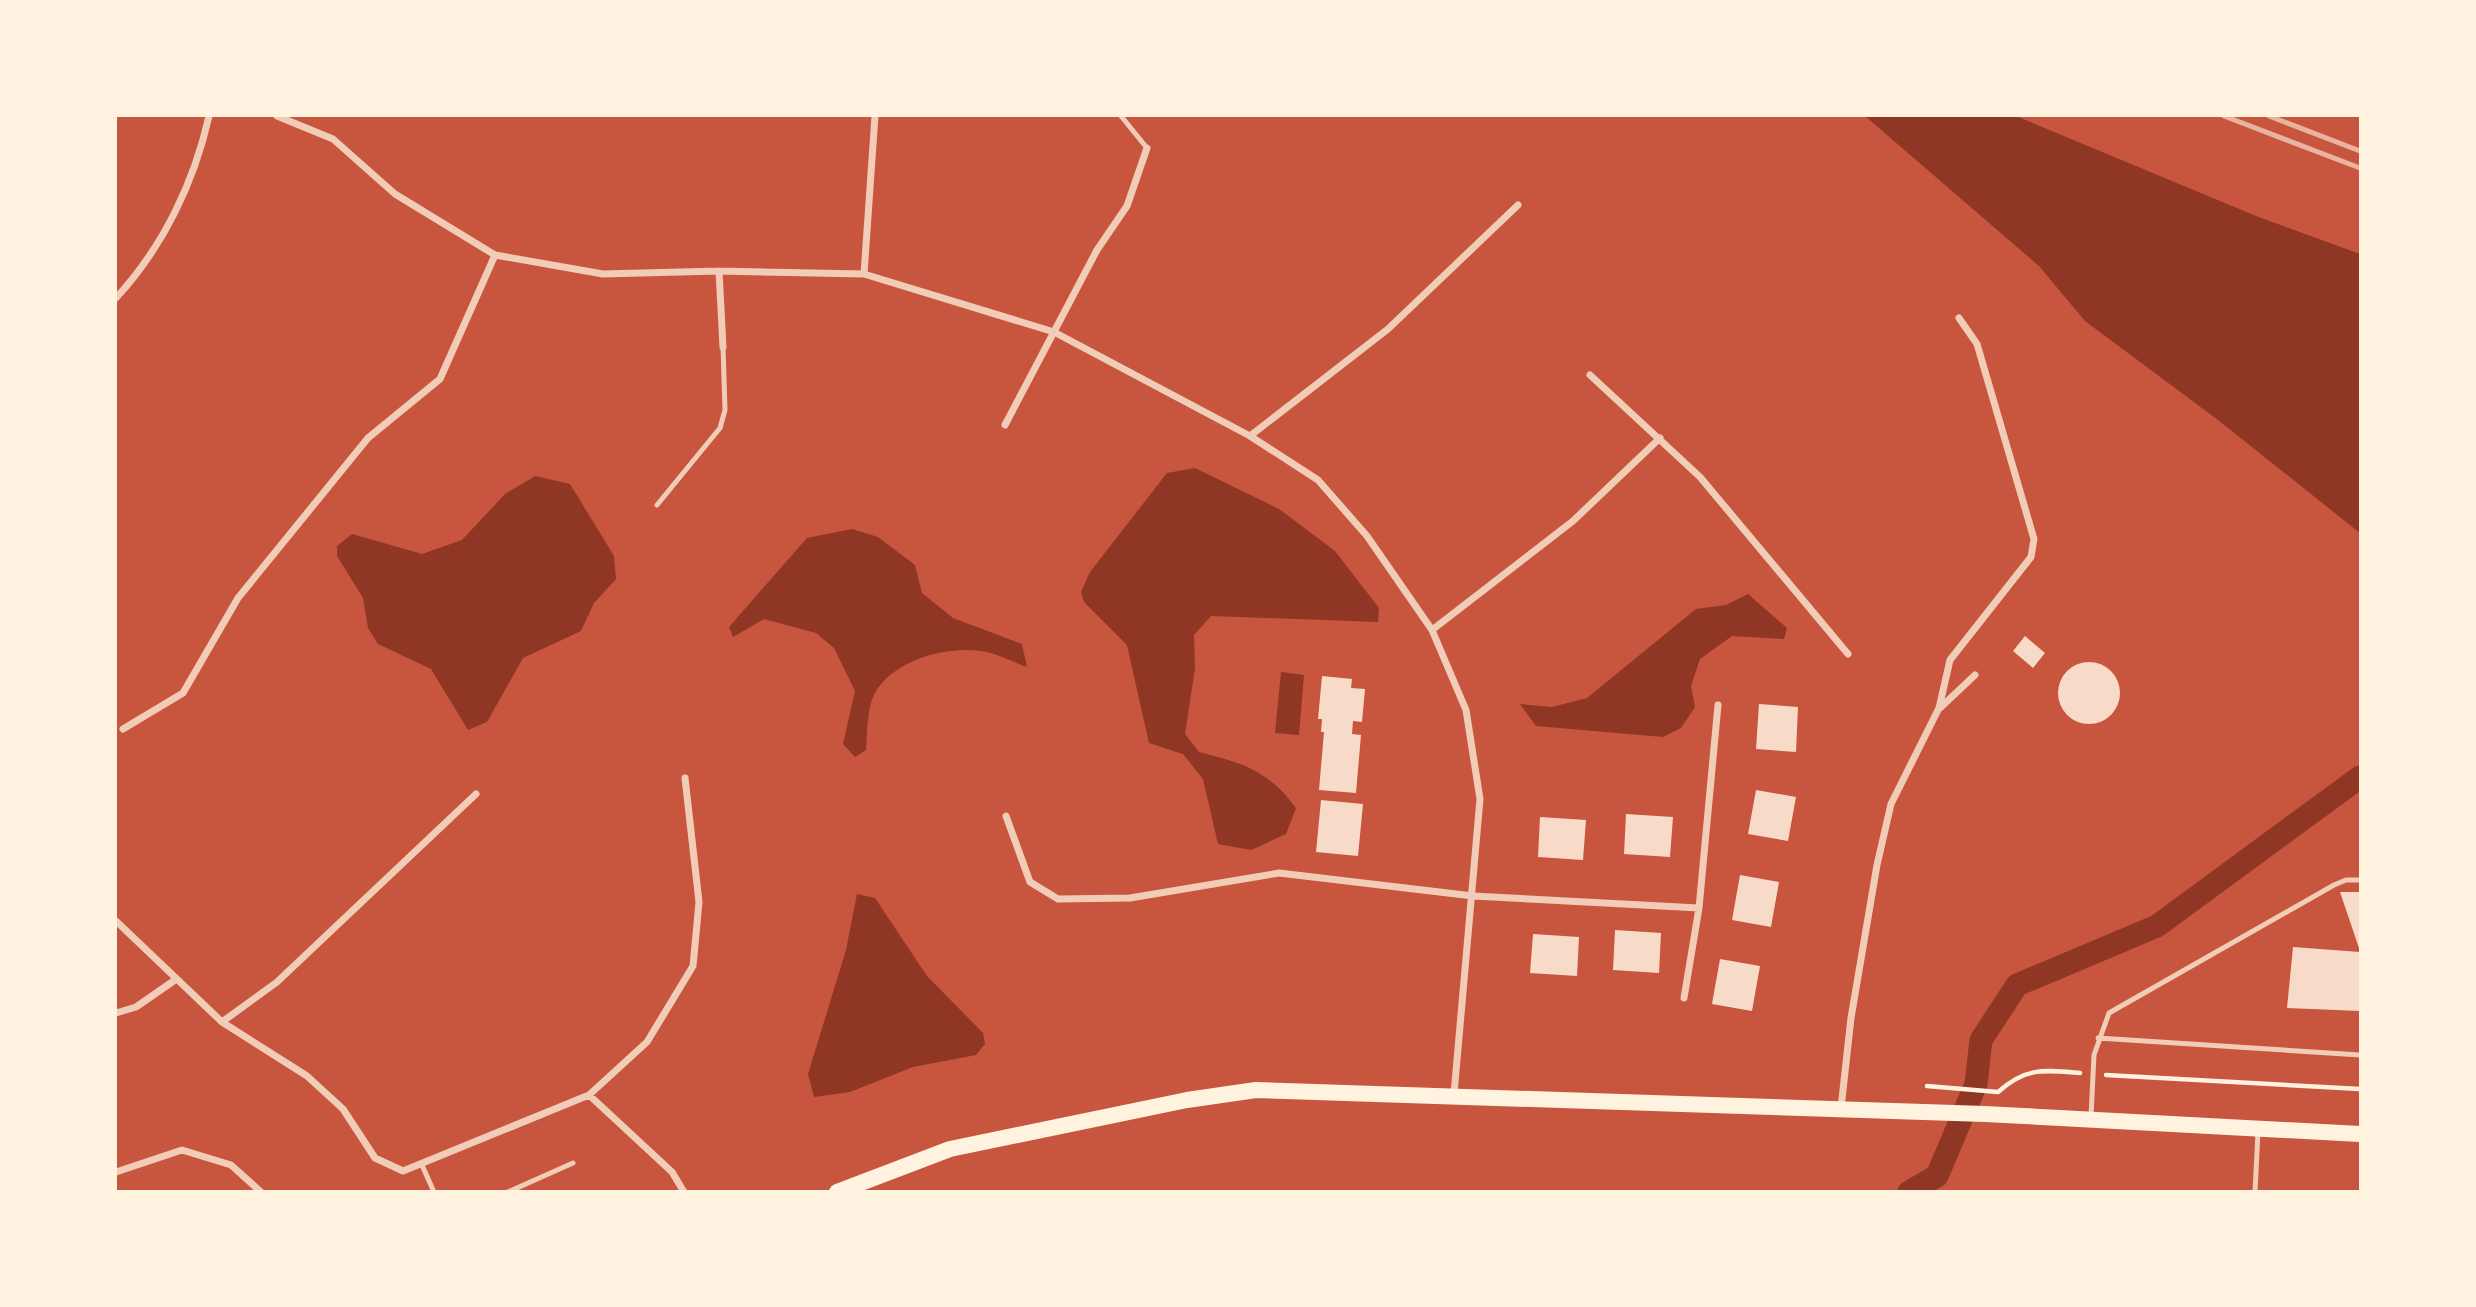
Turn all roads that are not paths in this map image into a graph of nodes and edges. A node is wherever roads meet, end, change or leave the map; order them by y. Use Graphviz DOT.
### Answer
graph roads {
  1 [pos="209,116"];
  2 [pos="277,116"];
  3 [pos="875,116"];
  4 [pos="1121,116"];
  5 [pos="1147,148"];
  6 [pos="1518,205"];
  7 [pos="495,254"];
  8 [pos="719,271"];
  9 [pos="864,274"];
  10 [pos="116,298"];
  11 [pos="1959,318"];
  12 [pos="1054,332"];
  13 [pos="723,347"];
  14 [pos="1590,375"];
  15 [pos="1005,425"];
  16 [pos="1250,436"];
  17 [pos="1660,438"];
  18 [pos="657,505"];
  19 [pos="1432,630"];
  20 [pos="1848,654"];
  21 [pos="1975,675"];
  22 [pos="1718,705"];
  23 [pos="1939,708"];
  24 [pos="122,729"];
  25 [pos="685,778"];
  26 [pos="476,794"];
  27 [pos="1006,816"];
  28 [pos="2361,880"];
  29 [pos="1472,896"];
  30 [pos="1699,908"];
  31 [pos="116,921"];
  32 [pos="174,980"];
  33 [pos="1684,998"];
  34 [pos="116,1013"];
  35 [pos="222,1022"];
  36 [pos="2098,1038"];
  37 [pos="2361,1055"];
  38 [pos="1454,1094"];
  39 [pos="589,1095"];
  40 [pos="1841,1109"];
  41 [pos="2090,1121"];
  42 [pos="2259,1129"];
  43 [pos="2361,1134"];
  44 [pos="421,1163"];
  45 [pos="573,1163"];
  46 [pos="116,1172"];
  47 [pos="261,1192"];
  48 [pos="434,1192"];
  49 [pos="508,1192"];
  50 [pos="684,1192"];
  51 [pos="837,1192"];
  52 [pos="2255,1192"];
  1 -- 10 [label="street"];
  2 -- 7 [label="street"];
  3 -- 9 [label="street"];
  4 -- 5 [label="lane"];
  5 -- 12 [label="street"];
  6 -- 16 [label="street"];
  7 -- 8 [label="street"];
  7 -- 24 [label="street"];
  8 -- 9 [label="street"];
  8 -- 13 [label="street"];
  9 -- 12 [label="street"];
  11 -- 23 [label="street"];
  12 -- 15 [label="street"];
  12 -- 16 [label="street"];
  13 -- 18 [label="lane"];
  14 -- 17 [label="street"];
  16 -- 19 [label="street"];
  17 -- 19 [label="street"];
  17 -- 20 [label="street"];
  19 -- 29 [label="street"];
  21 -- 23 [label="street"];
  22 -- 30 [label="street"];
  23 -- 40 [label="street"];
  25 -- 39 [label="street"];
  26 -- 35 [label="street"];
  27 -- 29 [label="street"];
  28 -- 36 [label="lane"];
  29 -- 30 [label="street"];
  29 -- 38 [label="street"];
  30 -- 33 [label="street"];
  31 -- 32 [label="street"];
  32 -- 34 [label="street"];
  32 -- 35 [label="street"];
  35 -- 44 [label="street"];
  36 -- 37 [label="lane"];
  36 -- 41 [label="lane"];
  38 -- 40 [label="main road"];
  38 -- 51 [label="main road"];
  39 -- 44 [label="street"];
  39 -- 50 [label="street"];
  40 -- 41 [label="main road"];
  41 -- 42 [label="main road"];
  42 -- 43 [label="main road"];
  42 -- 52 [label="lane"];
  44 -- 48 [label="lane"];
  45 -- 49 [label="lane"];
  46 -- 47 [label="street"];
}
